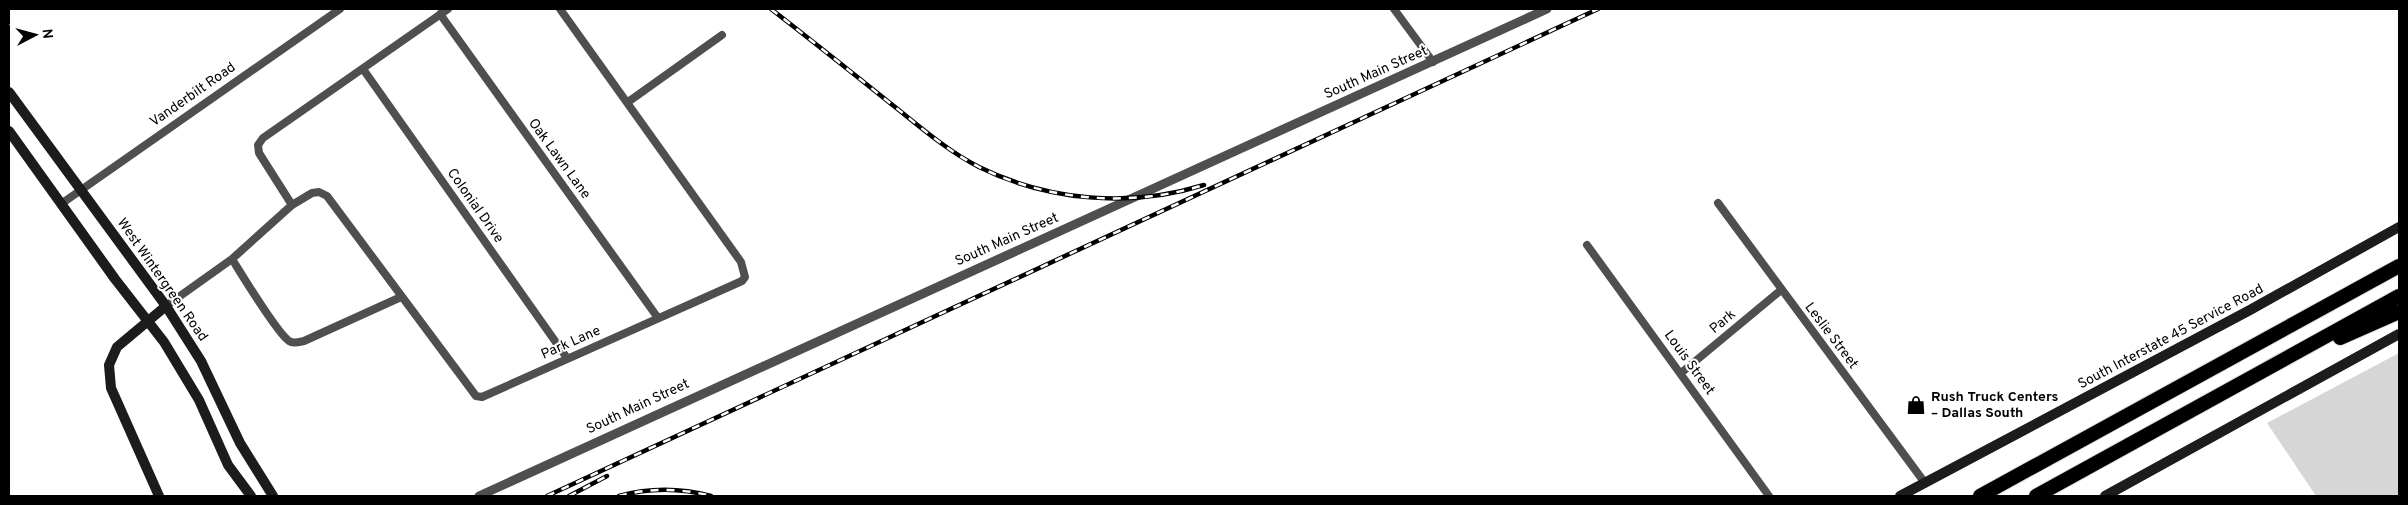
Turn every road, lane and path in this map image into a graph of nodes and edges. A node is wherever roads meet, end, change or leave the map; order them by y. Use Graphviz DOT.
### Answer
graph roads {
  1 [pos="340,9"];
  2 [pos="448,9"];
  3 [pos="560,9"];
  4 [pos="1394,9"];
  5 [pos="1546,9"];
  6 [pos="440,14"];
  7 [pos="722,35"];
  8 [pos="1433,62"];
  9 [pos="363,69"];
  10 [pos="9,92"];
  11 [pos="628,102"];
  12 [pos="9,131"];
  13 [pos="80,189"];
  14 [pos="1718,203"];
  15 [pos="61,204"];
  16 [pos="292,205"];
  17 [pos="2399,226"];
  18 [pos="1587,245"];
  19 [pos="232,259"];
  20 [pos="2399,266"];
  21 [pos="1781,290"];
  22 [pos="2399,296"];
  23 [pos="401,297"];
  24 [pos="166,306"];
  25 [pos="2399,312"];
  26 [pos="658,318"];
  27 [pos="148,322"];
  28 [pos="2399,334"];
  29 [pos="2310,346"];
  30 [pos="567,358"];
  31 [pos="1682,373"];
  32 [pos="1925,483"];
  33 [pos="159,496"];
  34 [pos="251,496"];
  35 [pos="273,496"];
  36 [pos="479,496"];
  37 [pos="1769,496"];
  38 [pos="1900,496"];
  39 [pos="1980,496"];
  40 [pos="2036,496"];
  41 [pos="2105,496"];
  1 -- 13 [label="street, Vanderbilt Road"];
  2 -- 6 [label="street"];
  3 -- 11 [label="street, Park Lane"];
  4 -- 8 [label="street"];
  5 -- 8 [label="street, South Main Street"];
  6 -- 9 [label="street"];
  6 -- 26 [label="street, Oak Lawn Lane"];
  7 -- 11 [label="street"];
  8 -- 36 [label="street, South Main Street"];
  9 -- 16 [label="street"];
  9 -- 30 [label="street, Colonial Drive"];
  10 -- 13 [label="main road, West Wintergreen Road"];
  11 -- 26 [label="street, Park Lane"];
  12 -- 15 [label="main road"];
  13 -- 15 [label="street, Vanderbilt Road"];
  13 -- 24 [label="main road, West Wintergreen Road"];
  14 -- 21 [label="street, Leslie Street"];
  15 -- 27 [label="main road"];
  16 -- 19 [label="street, Park Lane"];
  16 -- 23 [label="street, Park Lane"];
  17 -- 32 [label="main road, South Interstate 45 Service Road"];
  18 -- 31 [label="street, Louis Street"];
  19 -- 23 [label="street"];
  19 -- 24 [label="street, Park Lane"];
  20 -- 39 [label="highway"];
  21 -- 31 [label="street, Park"];
  21 -- 32 [label="street, Leslie Street"];
  22 -- 29 [label="highway"];
  23 -- 30 [label="street, Park Lane"];
  24 -- 27 [label="main road"];
  24 -- 35 [label="main road, West Wintergreen Road"];
  25 -- 29 [label="highway"];
  26 -- 30 [label="street, Park Lane"];
  27 -- 33 [label="main road"];
  27 -- 34 [label="main road"];
  28 -- 41 [label="main road"];
  29 -- 40 [label="highway"];
  31 -- 37 [label="street, Louis Street"];
  32 -- 38 [label="main road, South Interstate 45 Service Road"];
}
